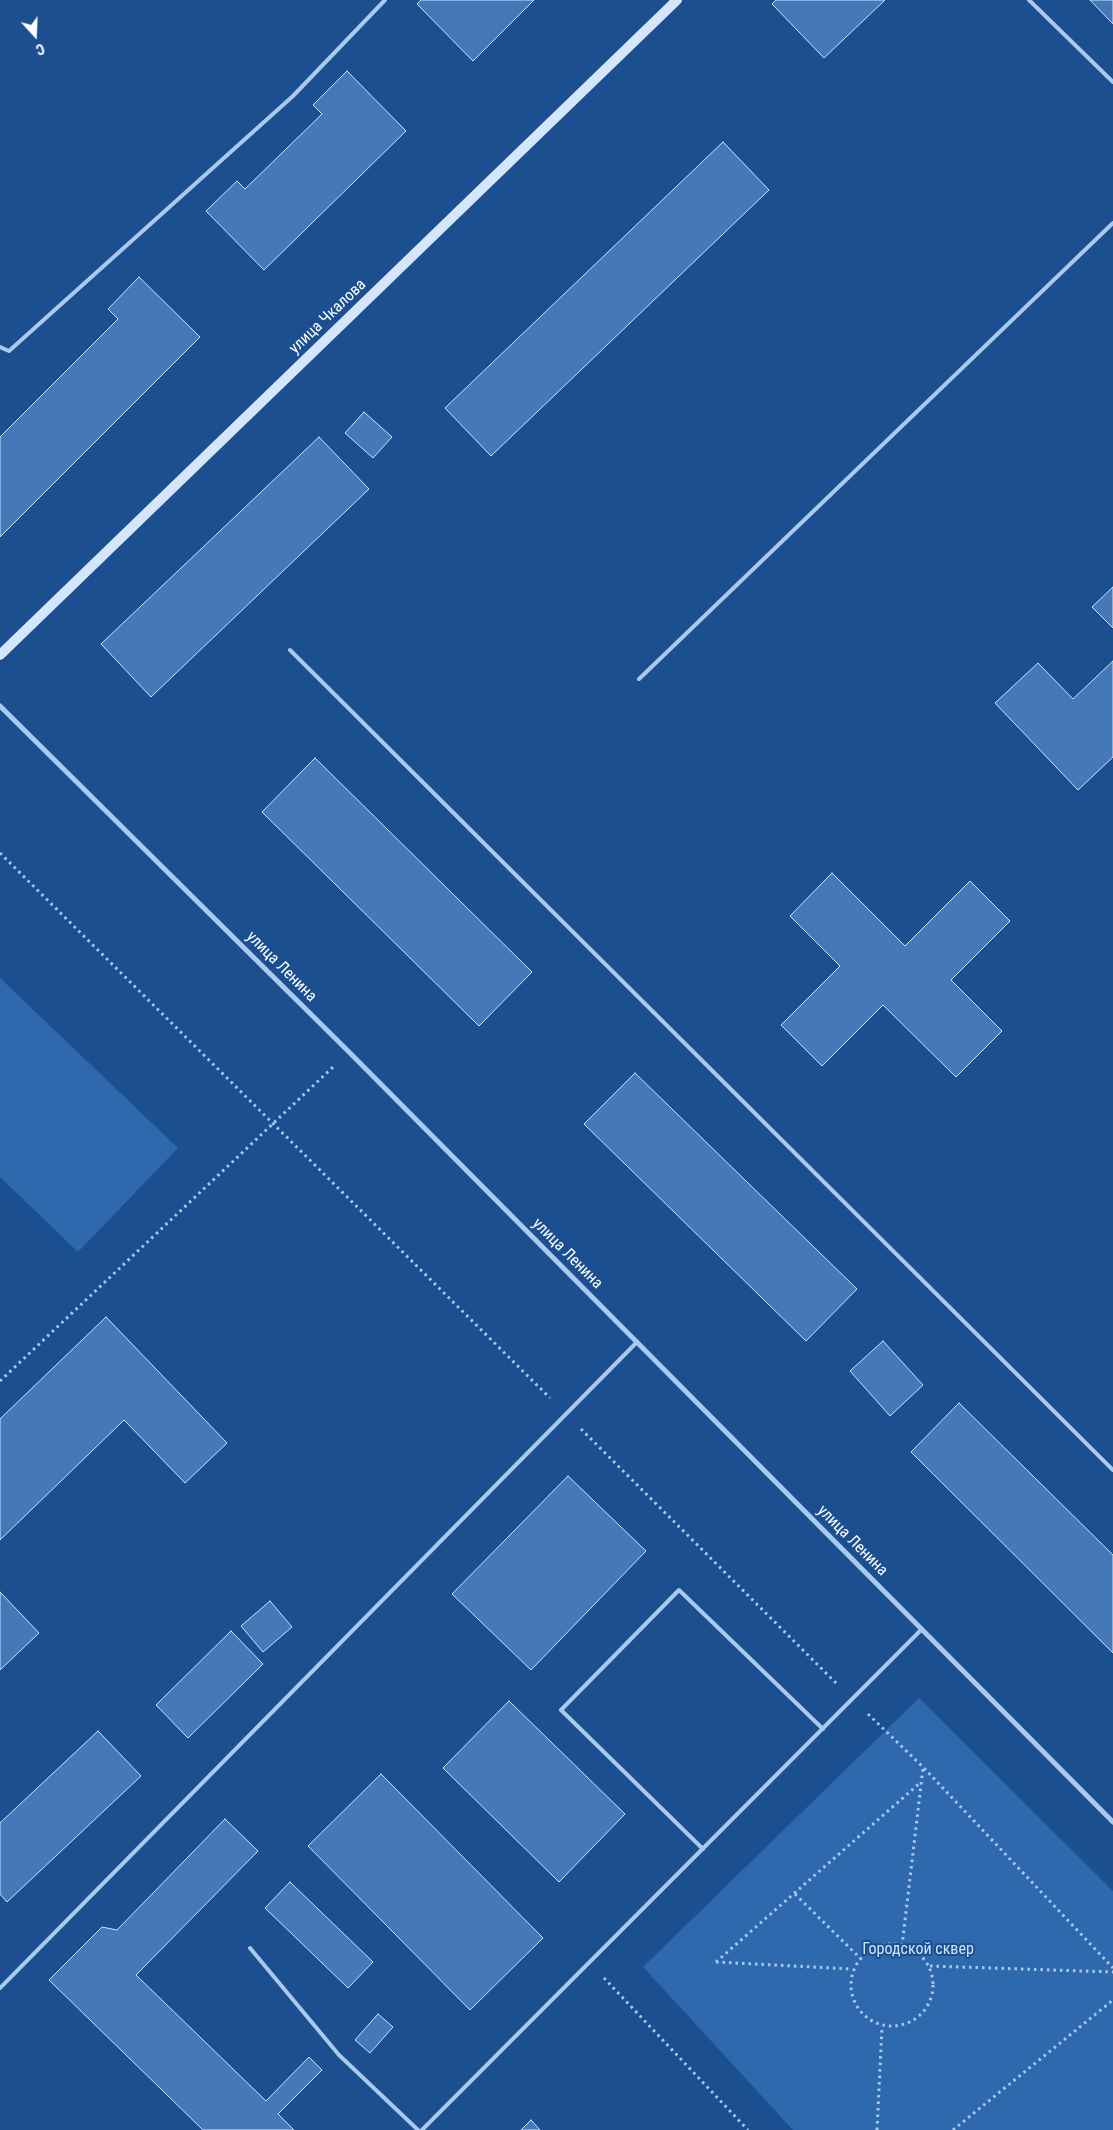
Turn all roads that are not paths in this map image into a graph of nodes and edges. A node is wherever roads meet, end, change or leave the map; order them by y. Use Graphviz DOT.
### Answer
graph roads {
  1 [pos="384,0"];
  2 [pos="677,0"];
  3 [pos="1029,0"];
  4 [pos="1113,82"];
  5 [pos="1113,223"];
  6 [pos="0,347"];
  7 [pos="290,650"];
  8 [pos="0,655"];
  9 [pos="638,679"];
  10 [pos="0,706"];
  11 [pos="638,1342"];
  12 [pos="1113,1470"];
  13 [pos="922,1629"];
  14 [pos="822,1729"];
  15 [pos="1113,1822"];
  16 [pos="703,1849"];
  17 [pos="250,1948"];
  18 [pos="0,1988"];
  19 [pos="418,2130"];
  20 [pos="422,2130"];
  1 -- 6 [label="lane"];
  2 -- 8 [label="main road, улица Чкалова"];
  3 -- 4 [label="lane"];
  5 -- 9 [label="lane"];
  7 -- 12 [label="lane"];
  10 -- 11 [label="street, улица Ленина"];
  11 -- 13 [label="street, улица Ленина"];
  11 -- 18 [label="lane"];
  13 -- 14 [label="lane"];
  13 -- 15 [label="street, улица Ленина"];
  14 -- 16 [label="lane"];
  14 -- 16 [label="lane"];
  16 -- 20 [label="lane"];
  17 -- 19 [label="lane"];
}
